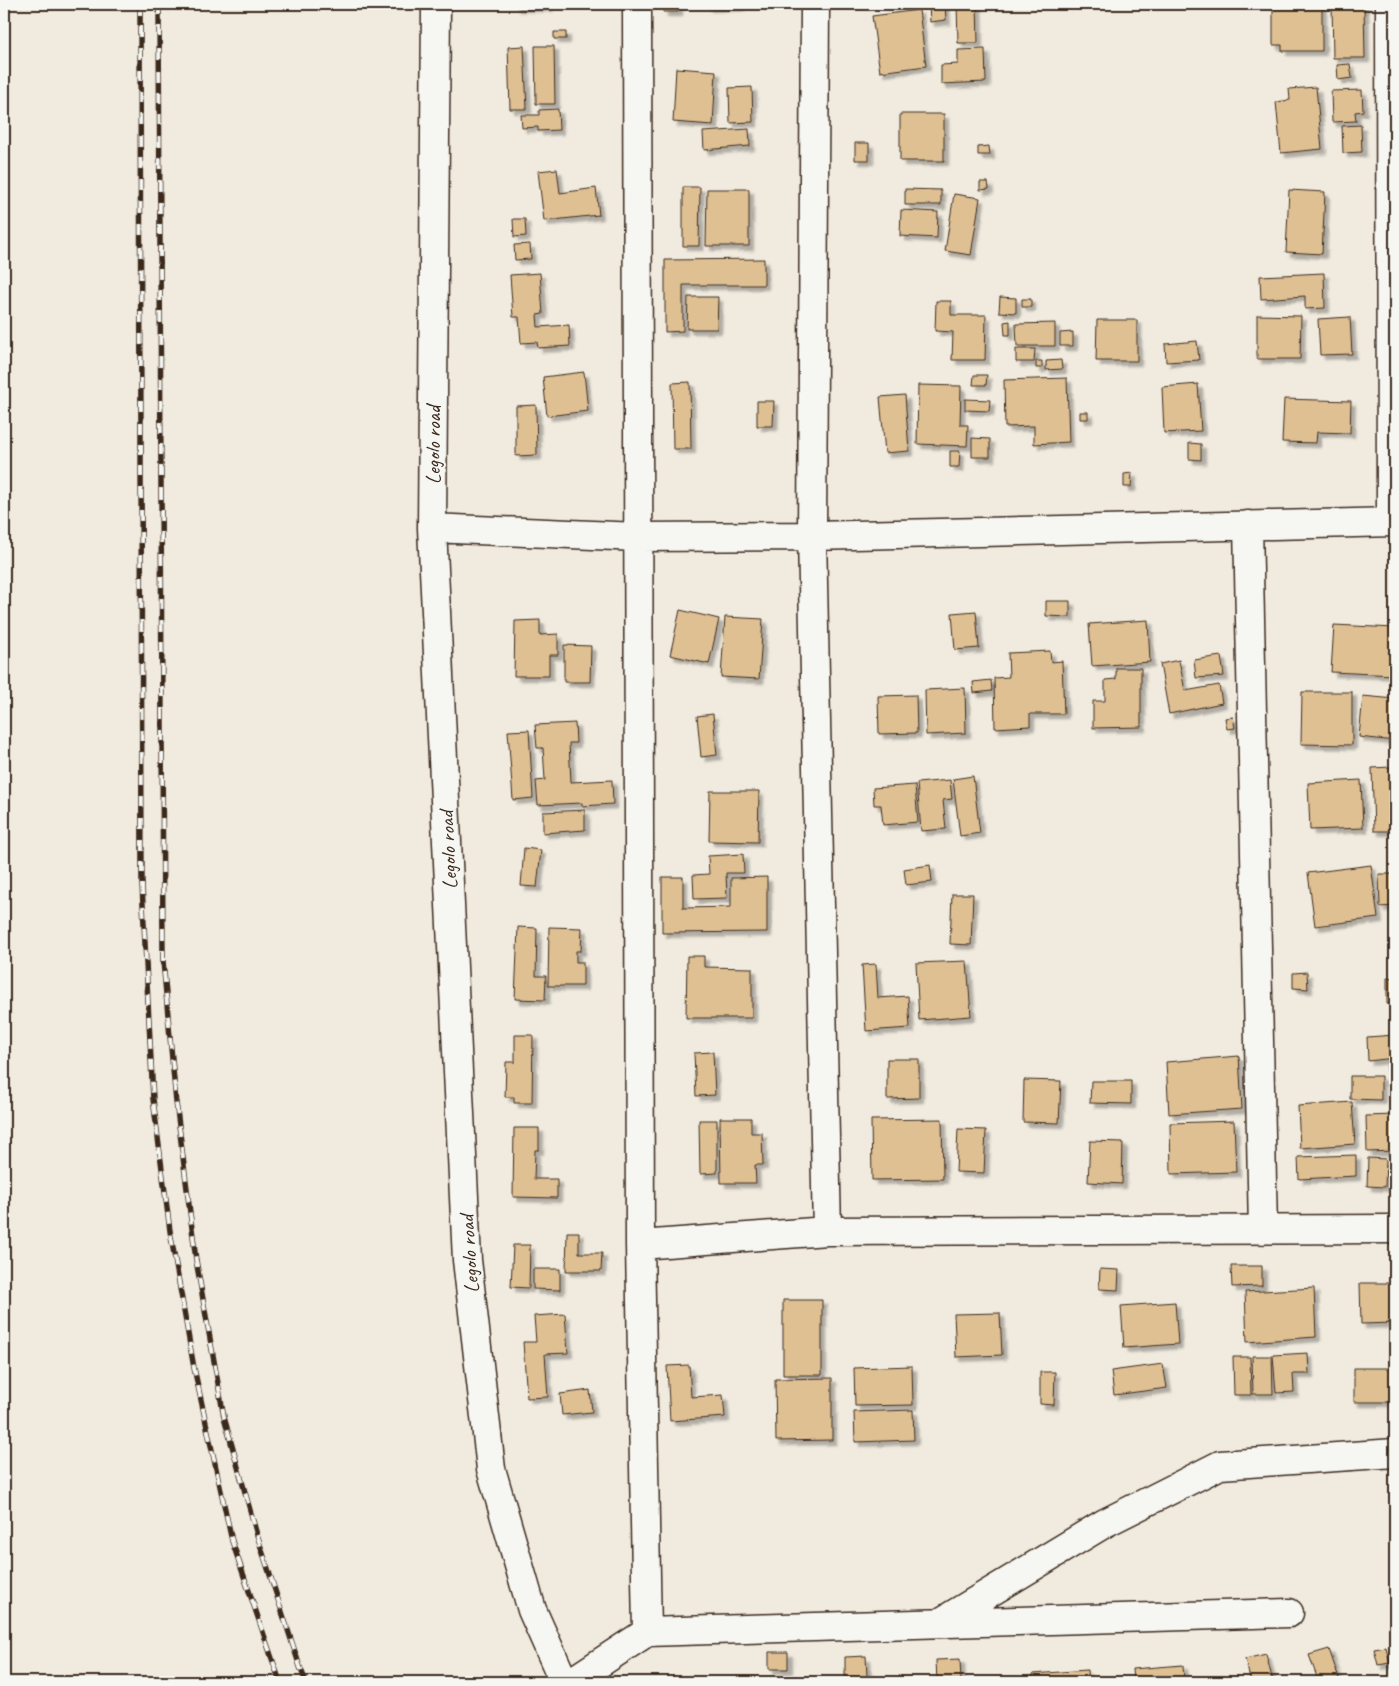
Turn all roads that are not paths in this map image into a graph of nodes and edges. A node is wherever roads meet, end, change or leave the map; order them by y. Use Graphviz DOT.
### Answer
graph roads {
  1 [pos="436,4"];
  2 [pos="637,4"];
  3 [pos="815,4"];
  4 [pos="1390,4"];
  5 [pos="1393,522"];
  6 [pos="1248,525"];
  7 [pos="432,528"];
  8 [pos="812,536"];
  9 [pos="638,537"];
  10 [pos="1395,1229"];
  11 [pos="1263,1230"];
  12 [pos="827,1231"];
  13 [pos="640,1245"];
  14 [pos="1395,1453"];
  15 [pos="1289,1613"];
  16 [pos="938,1623"];
  17 [pos="647,1632"];
  18 [pos="564,1682"];
  19 [pos="571,1682"];
  1 -- 7 [label="street, Legolo road"];
  2 -- 9 [label="street"];
  3 -- 8 [label="street"];
  4 -- 5 [label="street"];
  5 -- 6 [label="street"];
  6 -- 8 [label="street"];
  6 -- 11 [label="street"];
  7 -- 9 [label="street"];
  7 -- 18 [label="street, Legolo road"];
  8 -- 9 [label="street"];
  8 -- 12 [label="street"];
  9 -- 13 [label="street"];
  10 -- 11 [label="street"];
  11 -- 12 [label="street"];
  12 -- 13 [label="street"];
  13 -- 17 [label="street"];
  14 -- 16 [label="street"];
  15 -- 16 [label="street"];
  16 -- 17 [label="street"];
  17 -- 19 [label="street"];
}
